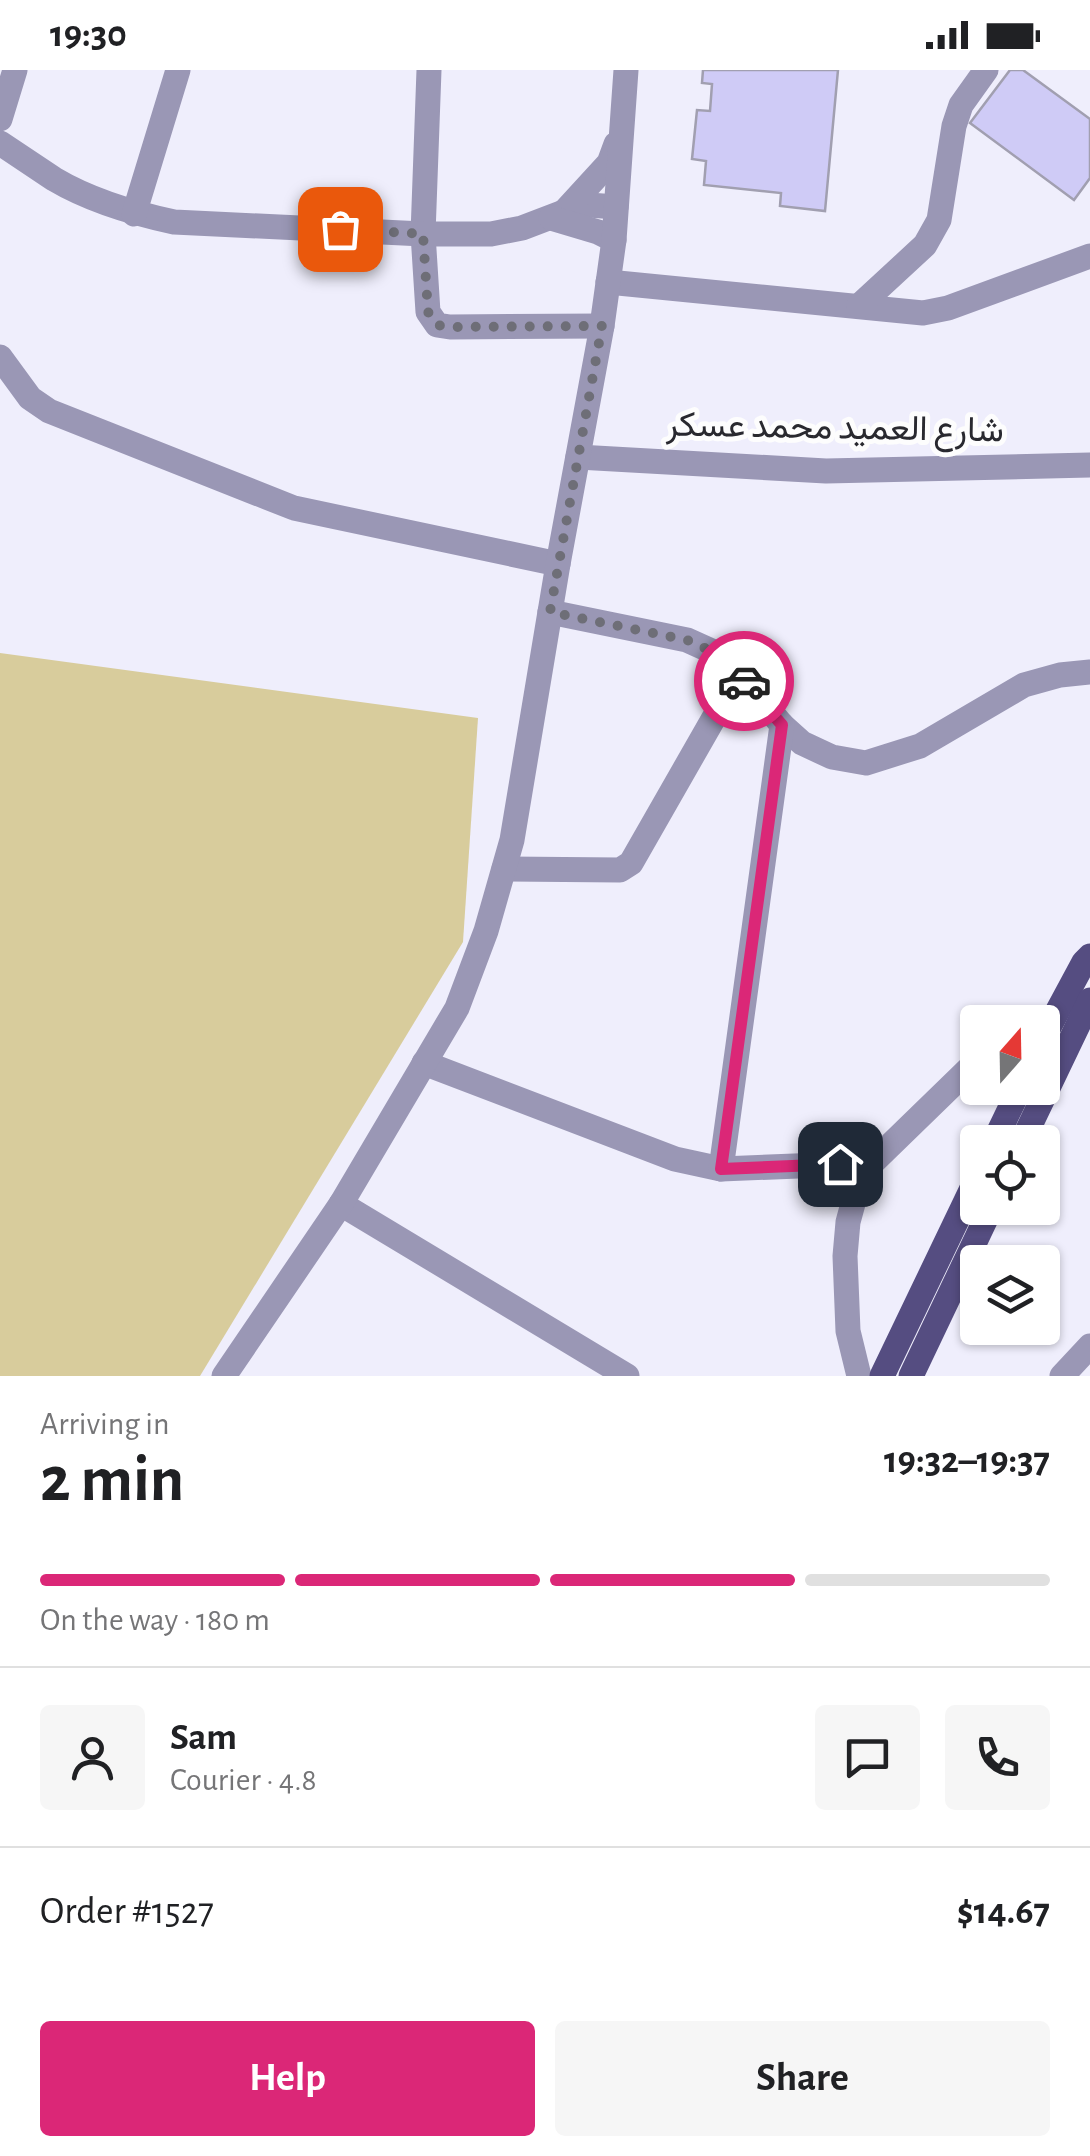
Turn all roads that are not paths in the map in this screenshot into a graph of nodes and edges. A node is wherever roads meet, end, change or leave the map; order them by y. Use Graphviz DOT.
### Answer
graph roads {
  1 [pos="16,70"];
  2 [pos="178,70"];
  3 [pos="429,70"];
  4 [pos="626,70"];
  5 [pos="986,70"];
  6 [pos="0,120"];
  7 [pos="622,130"];
  8 [pos="0,143"];
  9 [pos="616,207"];
  10 [pos="134,214"];
  11 [pos="557,216"];
  12 [pos="423,234"];
  13 [pos="614,240"];
  14 [pos="1090,256"];
  15 [pos="608,282"];
  16 [pos="859,306"];
  17 [pos="602,326"];
  18 [pos="0,357"];
  19 [pos="578,456"];
  20 [pos="1090,465"];
  21 [pos="558,564"];
  22 [pos="550,612"];
  23 [pos="1090,672"];
  24 [pos="739,674"];
  25 [pos="782,725"];
  26 [pos="504,869"];
  27 [pos="1090,956"];
  28 [pos="1090,1000"];
  29 [pos="1060,1013"];
  30 [pos="1060,1024"];
  31 [pos="424,1063"];
  32 [pos="960,1077"];
  33 [pos="872,1163"];
  34 [pos="721,1169"];
  35 [pos="341,1204"];
  36 [pos="960,1214"];
  37 [pos="983,1225"];
  38 [pos="1090,1346"];
  39 [pos="224,1376"];
  40 [pos="627,1376"];
  41 [pos="860,1376"];
  42 [pos="882,1376"];
  43 [pos="910,1376"];
  44 [pos="1062,1376"];
  1 -- 6 [label="street"];
  2 -- 10 [label="street"];
  3 -- 12 [label="street"];
  4 -- 7 [label="street"];
  5 -- 16 [label="street"];
  7 -- 9 [label="street"];
  7 -- 11 [label="street"];
  8 -- 10 [label="street"];
  9 -- 11 [label="street"];
  9 -- 13 [label="street"];
  10 -- 12 [label="street"];
  11 -- 12 [label="street"];
  11 -- 13 [label="street"];
  12 -- 17 [label="street"];
  13 -- 15 [label="street"];
  14 -- 16 [label="street"];
  15 -- 16 [label="street"];
  15 -- 17 [label="street"];
  17 -- 19 [label="street"];
  18 -- 21 [label="street"];
  19 -- 20 [label="street, شارع العميد محمد عسكر"];
  19 -- 21 [label="street"];
  21 -- 22 [label="street"];
  22 -- 24 [label="street"];
  22 -- 26 [label="street"];
  23 -- 25 [label="street"];
  24 -- 25 [label="street"];
  24 -- 26 [label="street"];
  25 -- 34 [label="street"];
  26 -- 31 [label="street"];
  27 -- 29 [label="main road"];
  28 -- 30 [label="main road"];
  31 -- 34 [label="street"];
  31 -- 35 [label="street"];
  32 -- 33 [label="street"];
  33 -- 34 [label="street"];
  33 -- 41 [label="street"];
  35 -- 39 [label="street"];
  35 -- 40 [label="street"];
  36 -- 42 [label="main road"];
  37 -- 43 [label="main road"];
  38 -- 44 [label="street"];
}
